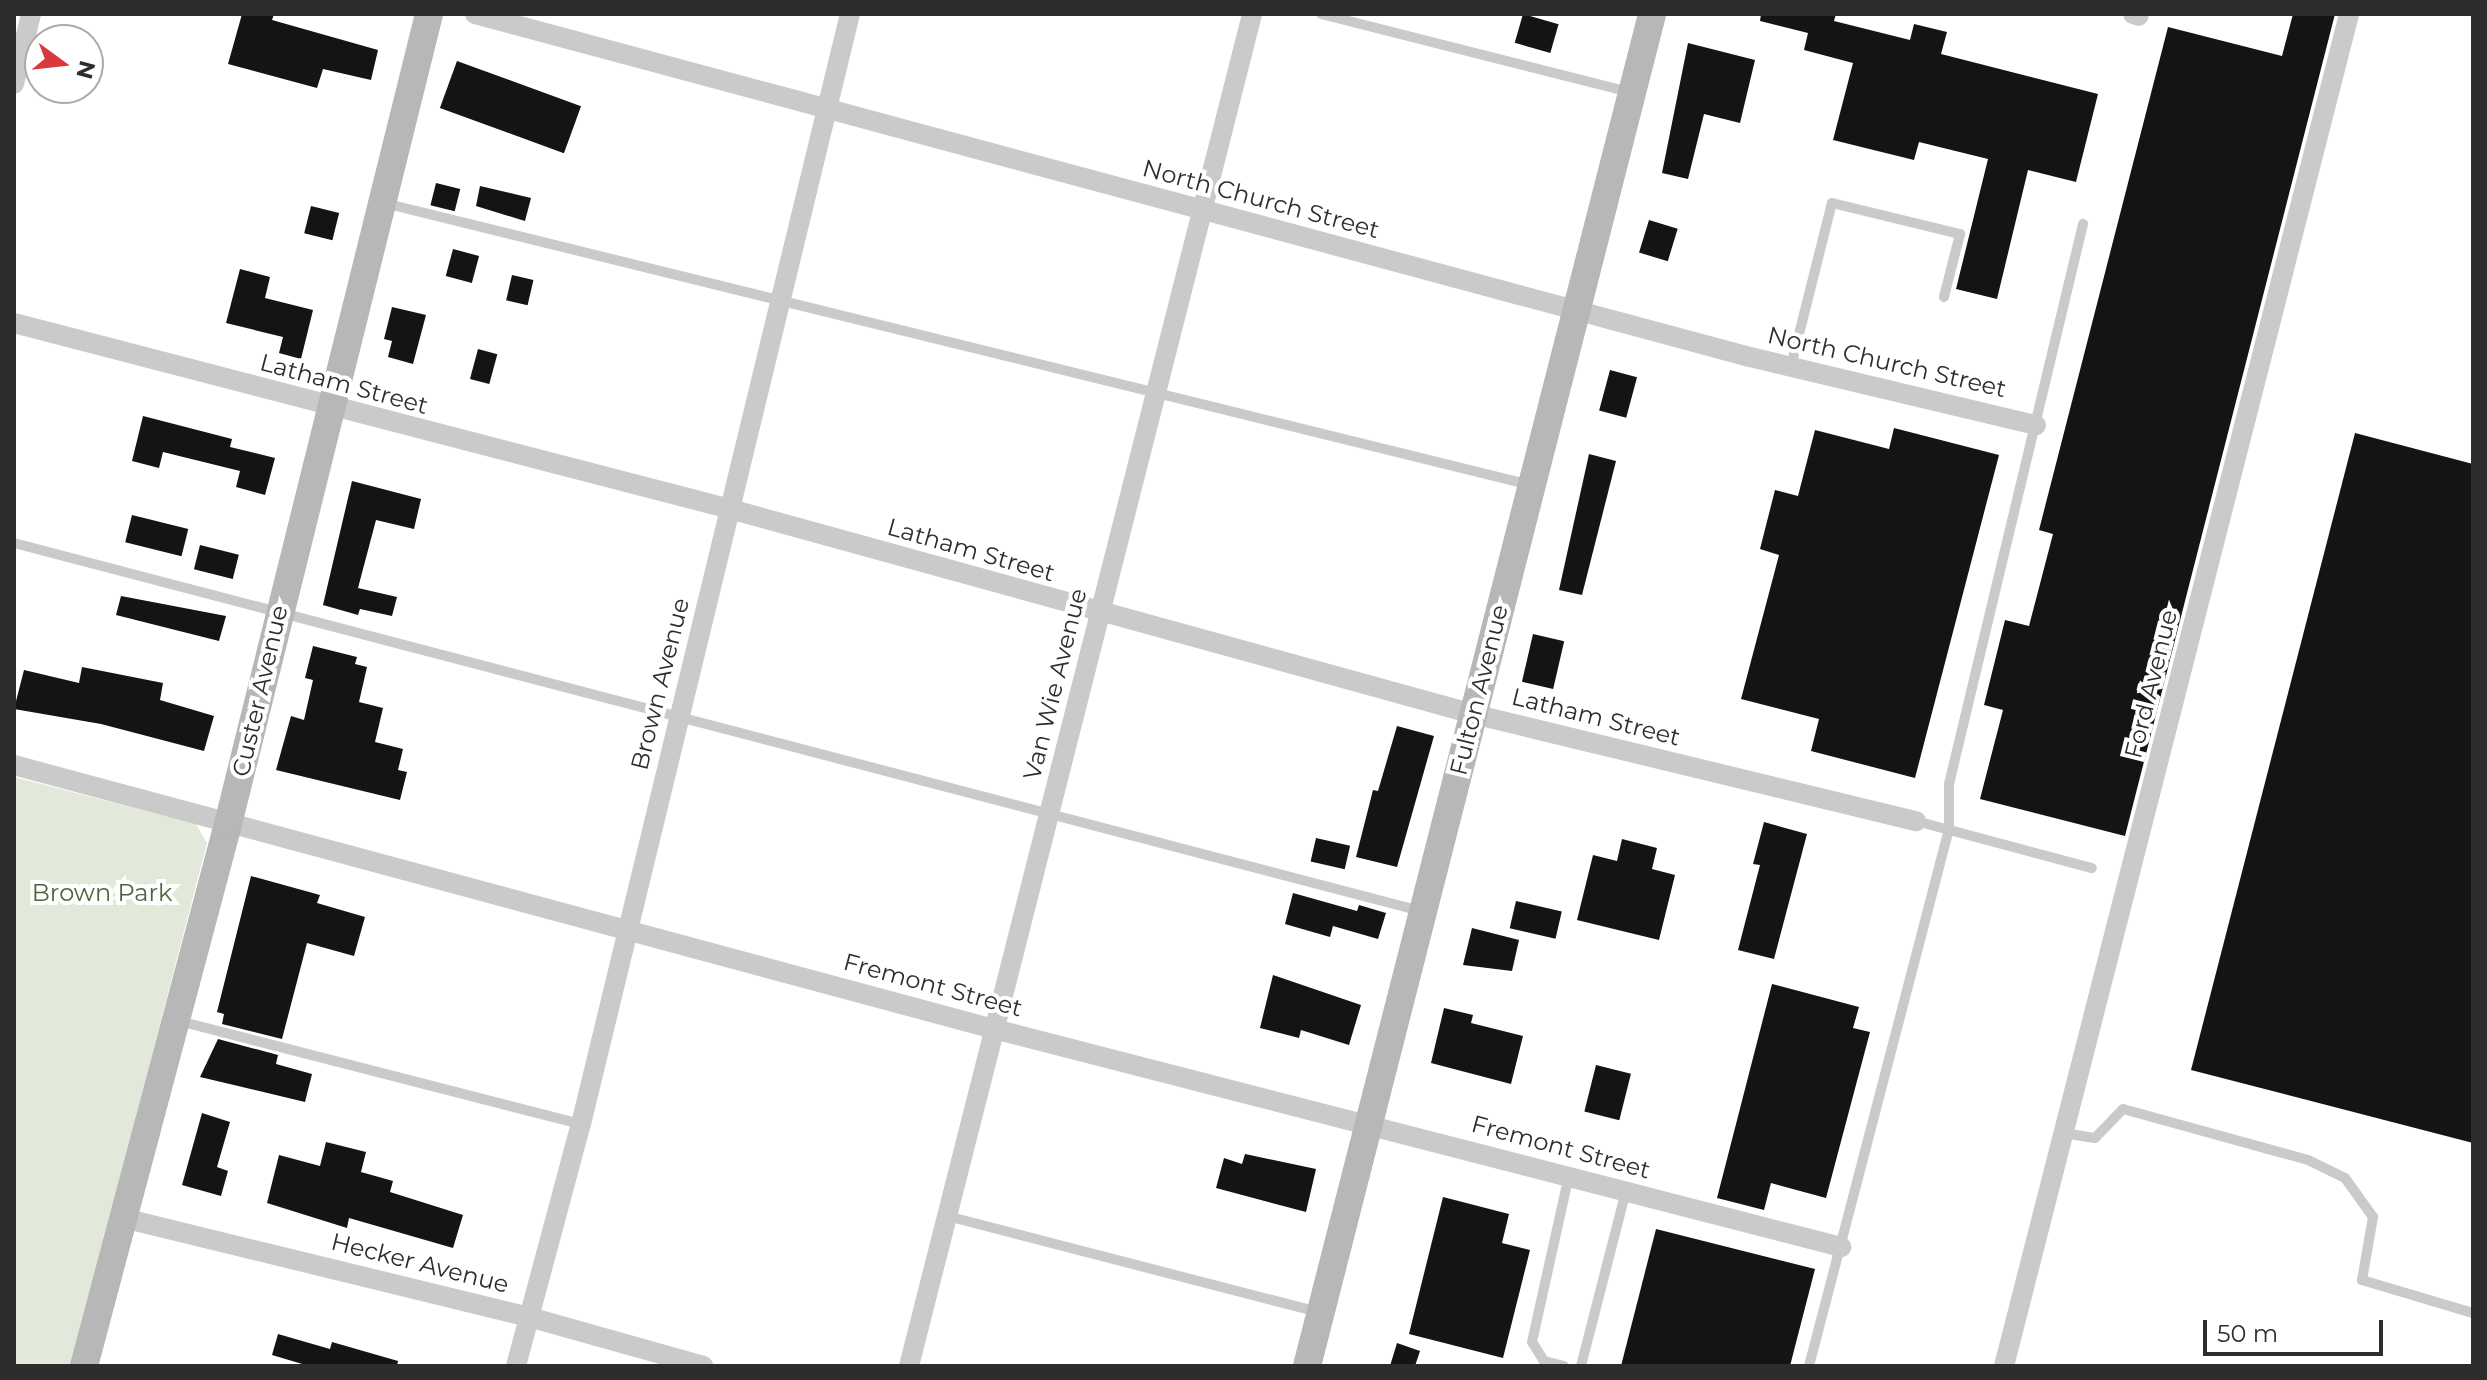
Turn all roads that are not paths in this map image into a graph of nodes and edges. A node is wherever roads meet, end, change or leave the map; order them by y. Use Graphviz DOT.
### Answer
graph roads {
  1 [pos="31,14"];
  2 [pos="429,14"];
  3 [pos="475,14"];
  4 [pos="850,14"];
  5 [pos="1252,14"];
  6 [pos="1321,14"];
  7 [pos="1652,14"];
  8 [pos="2349,14"];
  9 [pos="14,84"];
  10 [pos="1632,92"];
  11 [pos="824,109"];
  12 [pos="383,203"];
  13 [pos="1202,210"];
  14 [pos="2083,224"];
  15 [pos="1944,297"];
  16 [pos="778,299"];
  17 [pos="1577,310"];
  18 [pos="14,323"];
  19 [pos="1791,366"];
  20 [pos="1156,393"];
  21 [pos="331,408"];
  22 [pos="2036,425"];
  23 [pos="1532,486"];
  24 [pos="730,509"];
  25 [pos="14,543"];
  26 [pos="278,612"];
  27 [pos="1100,614"];
  28 [pos="1473,714"];
  29 [pos="678,717"];
  30 [pos="14,765"];
  31 [pos="1049,814"];
  32 [pos="1916,821"];
  33 [pos="228,824"];
  34 [pos="1949,829"];
  35 [pos="2092,868"];
  36 [pos="1423,912"];
  37 [pos="627,928"];
  38 [pos="176,1020"];
  39 [pos="994,1029"];
  40 [pos="1369,1123"];
  41 [pos="581,1124"];
  42 [pos="2063,1133"];
  43 [pos="1569,1175"];
  44 [pos="1626,1191"];
  45 [pos="947,1216"];
  46 [pos="123,1218"];
  47 [pos="1841,1247"];
  48 [pos="1320,1312"];
  49 [pos="2473,1313"];
  50 [pos="529,1317"];
  51 [pos="84,1366"];
  52 [pos="516,1366"];
  53 [pos="703,1366"];
  54 [pos="909,1366"];
  55 [pos="1307,1366"];
  56 [pos="1564,1366"];
  57 [pos="1581,1366"];
  58 [pos="1809,1366"];
  59 [pos="2004,1366"];
  1 -- 9 [label="street"];
  2 -- 12 [label="street, Custer Avenue"];
  3 -- 11 [label="street, North Church Street"];
  4 -- 11 [label="street, Brown Avenue"];
  5 -- 13 [label="street, Van Wie Avenue"];
  6 -- 10 [label="lane"];
  7 -- 10 [label="street, Fulton Avenue"];
  8 -- 42 [label="street, Ford Avenue"];
  10 -- 17 [label="street, Fulton Avenue"];
  11 -- 13 [label="street, North Church Street"];
  11 -- 16 [label="street, Brown Avenue"];
  12 -- 16 [label="lane"];
  12 -- 21 [label="street, Custer Avenue"];
  13 -- 17 [label="street, North Church Street"];
  13 -- 20 [label="street, Van Wie Avenue"];
  14 -- 22 [label="lane"];
  15 -- 19 [label="lane"];
  16 -- 20 [label="lane"];
  16 -- 24 [label="street, Brown Avenue"];
  17 -- 19 [label="street, North Church Street"];
  17 -- 23 [label="street, Fulton Avenue"];
  18 -- 21 [label="street, Latham Street"];
  19 -- 22 [label="street, North Church Street"];
  20 -- 23 [label="lane"];
  20 -- 27 [label="street, Van Wie Avenue"];
  21 -- 24 [label="street, Latham Street"];
  21 -- 26 [label="street, Custer Avenue"];
  22 -- 34 [label="lane"];
  23 -- 28 [label="street, Fulton Avenue"];
  24 -- 27 [label="street, Latham Street"];
  24 -- 29 [label="street, Brown Avenue"];
  25 -- 26 [label="lane"];
  26 -- 29 [label="lane"];
  26 -- 33 [label="street, Custer Avenue"];
  27 -- 28 [label="street, Latham Street"];
  27 -- 31 [label="street, Van Wie Avenue"];
  28 -- 32 [label="street, Latham Street"];
  28 -- 36 [label="street, Fulton Avenue"];
  29 -- 31 [label="lane"];
  29 -- 37 [label="street, Brown Avenue"];
  30 -- 33 [label="street, Fremont Street"];
  31 -- 36 [label="lane"];
  31 -- 39 [label="street, Van Wie Avenue"];
  32 -- 34 [label="lane"];
  33 -- 37 [label="street, Fremont Street"];
  33 -- 38 [label="street, Custer Avenue"];
  34 -- 35 [label="lane"];
  34 -- 47 [label="lane"];
  36 -- 40 [label="street, Fulton Avenue"];
  37 -- 39 [label="street, Fremont Street"];
  37 -- 41 [label="street, Brown Avenue"];
  38 -- 41 [label="lane"];
  38 -- 46 [label="street, Custer Avenue"];
  39 -- 40 [label="street, Fremont Street"];
  39 -- 45 [label="street, Van Wie Avenue"];
  40 -- 43 [label="street, Fremont Street"];
  40 -- 48 [label="street, Fulton Avenue"];
  41 -- 50 [label="street, Brown Avenue"];
  42 -- 49 [label="lane"];
  42 -- 59 [label="street, Ford Avenue"];
  43 -- 44 [label="street, Fremont Street"];
  43 -- 56 [label="lane"];
  44 -- 47 [label="street, Fremont Street"];
  44 -- 57 [label="lane"];
  45 -- 48 [label="lane"];
  45 -- 54 [label="street, Van Wie Avenue"];
  46 -- 50 [label="street, Hecker Avenue"];
  46 -- 51 [label="street, Custer Avenue"];
  47 -- 58 [label="lane"];
  48 -- 55 [label="street, Fulton Avenue"];
  50 -- 52 [label="street, Brown Avenue"];
  50 -- 53 [label="street, Hecker Avenue"];
}
